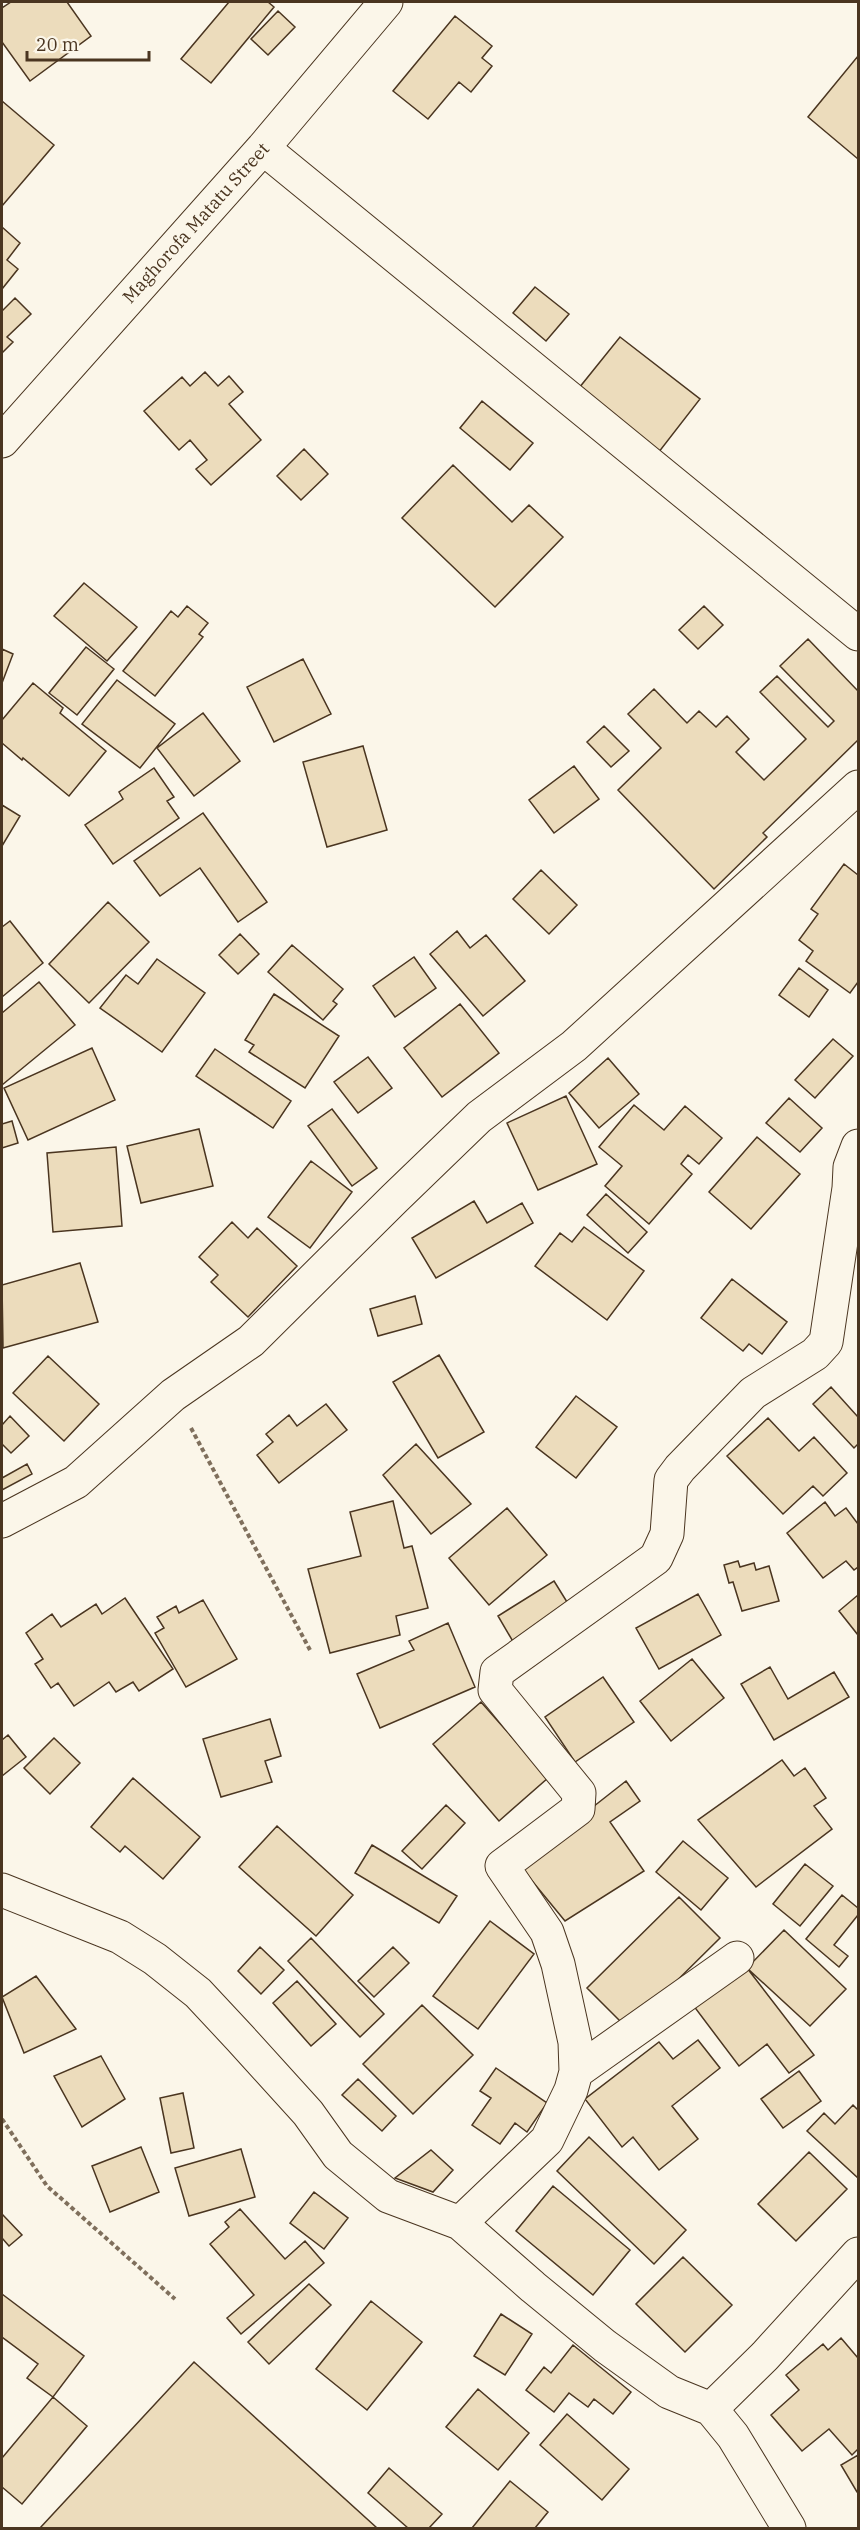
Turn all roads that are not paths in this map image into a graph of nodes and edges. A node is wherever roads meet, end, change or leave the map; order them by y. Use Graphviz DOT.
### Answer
graph roads {
  1 [pos="386,2"];
  2 [pos="263,148"];
  3 [pos="2,441"];
  4 [pos="858,634"];
  5 [pos="858,787"];
  6 [pos="856,1162"];
  7 [pos="2,1521"];
  8 [pos="2,1890"];
  9 [pos="737,1958"];
  10 [pos="576,2072"];
  11 [pos="460,2223"];
  12 [pos="858,2254"];
  13 [pos="711,2409"];
  14 [pos="789,2529"];
  1 -- 2 [label="street, Maghorofa Matatu Street"];
  2 -- 3 [label="street, Maghorofa Matatu Street"];
  2 -- 4 [label="street"];
  5 -- 7 [label="street"];
  6 -- 10 [label="street"];
  8 -- 11 [label="street"];
  9 -- 10 [label="street"];
  10 -- 11 [label="street"];
  11 -- 13 [label="street"];
  12 -- 13 [label="street"];
  13 -- 14 [label="street"];
}
